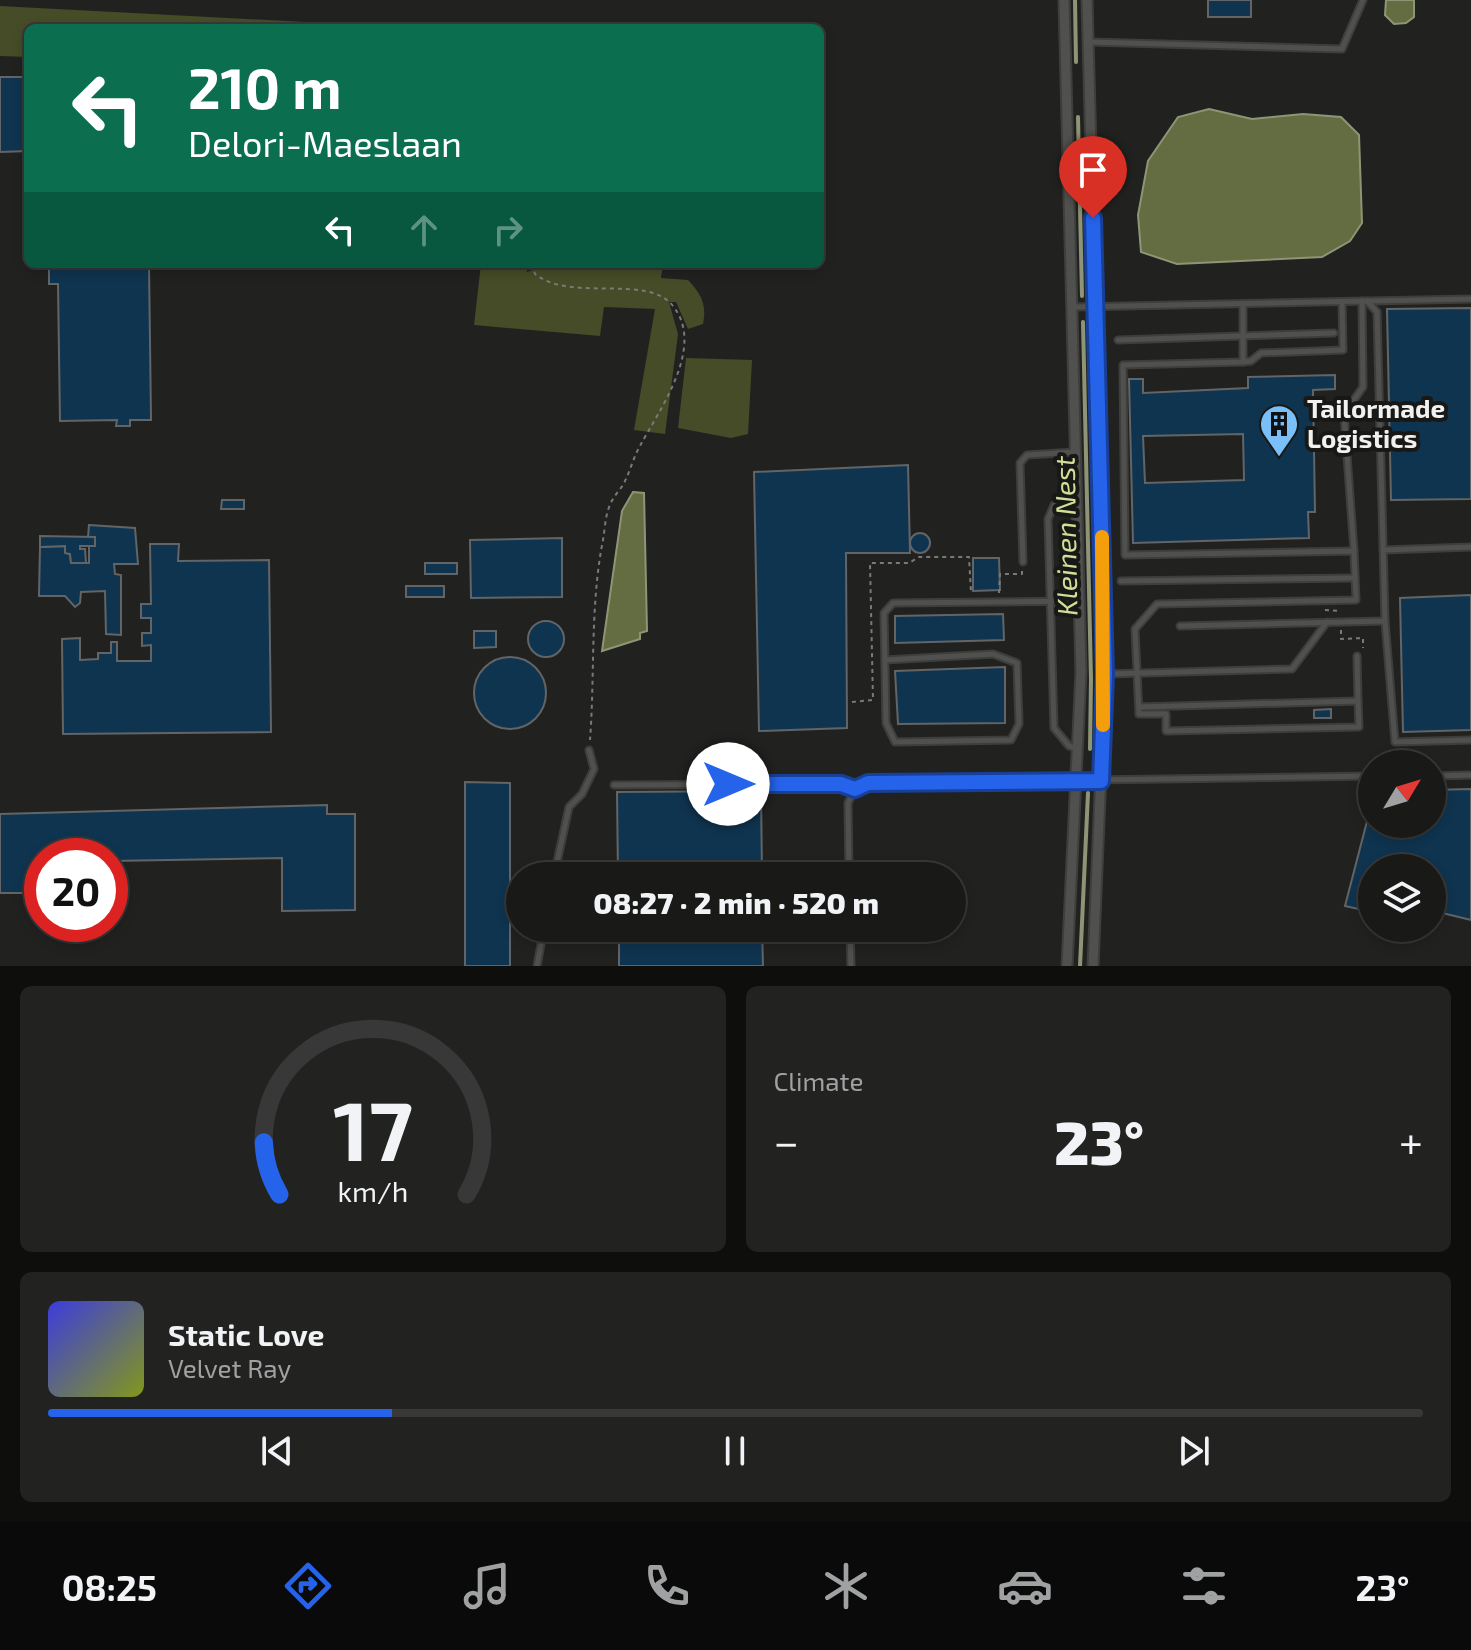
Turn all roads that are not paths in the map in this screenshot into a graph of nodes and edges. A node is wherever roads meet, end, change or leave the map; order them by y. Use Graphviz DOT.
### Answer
graph roads {
  1 [pos="1064,0"];
  2 [pos="1087,0"];
  3 [pos="1363,0"];
  4 [pos="1089,42"];
  5 [pos="1471,299"];
  6 [pos="1364,301"];
  7 [pos="1342,302"];
  8 [pos="1243,304"];
  9 [pos="1072,307"];
  10 [pos="1096,307"];
  11 [pos="1334,333"];
  12 [pos="1243,335"];
  13 [pos="1118,340"];
  14 [pos="1243,362"];
  15 [pos="1076,452"];
  16 [pos="1077,486"];
  17 [pos="1471,547"];
  18 [pos="1383,550"];
  19 [pos="1354,551"];
  20 [pos="1023,562"];
  21 [pos="1355,578"];
  22 [pos="1121,581"];
  23 [pos="1050,601"];
  24 [pos="1080,601"];
  25 [pos="1385,621"];
  26 [pos="1327,622"];
  27 [pos="1180,626"];
  28 [pos="1360,654"];
  29 [pos="885,660"];
  30 [pos="1105,674"];
  31 [pos="1136,675"];
  32 [pos="1358,701"];
  33 [pos="1139,707"];
  34 [pos="1471,740"];
  35 [pos="1078,749"];
  36 [pos="589,750"];
  37 [pos="1471,775"];
  38 [pos="1358,776"];
  39 [pos="1446,776"];
  40 [pos="1076,780"];
  41 [pos="1101,781"];
  42 [pos="614,785"];
  43 [pos="855,789"];
  44 [pos="557,862"];
  45 [pos="849,862"];
  46 [pos="541,942"];
  47 [pos="850,942"];
  48 [pos="537,966"];
  49 [pos="851,966"];
  50 [pos="1067,966"];
  51 [pos="1093,966"];
  1 -- 9 [label="street"];
  2 -- 4 [label="street"];
  3 -- 4 [label="lane"];
  4 -- 10 [label="street"];
  5 -- 6 [label="lane"];
  6 -- 7 [label="lane"];
  6 -- 18 [label="lane"];
  6 -- 19 [label="lane"];
  7 -- 8 [label="lane"];
  7 -- 14 [label="lane"];
  8 -- 10 [label="lane"];
  8 -- 12 [label="lane"];
  9 -- 10 [label="lane"];
  9 -- 15 [label="street"];
  10 -- 30 [label="street"];
  11 -- 12 [label="lane"];
  12 -- 13 [label="lane"];
  12 -- 14 [label="lane"];
  14 -- 19 [label="lane"];
  15 -- 16 [label="street"];
  15 -- 20 [label="lane"];
  16 -- 23 [label="lane"];
  16 -- 24 [label="street"];
  17 -- 18 [label="lane"];
  18 -- 25 [label="lane"];
  19 -- 21 [label="lane"];
  21 -- 22 [label="lane"];
  21 -- 31 [label="lane"];
  23 -- 24 [label="lane"];
  23 -- 29 [label="lane"];
  23 -- 35 [label="lane"];
  24 -- 35 [label="street"];
  25 -- 26 [label="lane"];
  25 -- 34 [label="lane"];
  26 -- 27 [label="lane"];
  26 -- 31 [label="lane"];
  28 -- 32 [label="lane"];
  29 -- 29 [label="lane"];
  30 -- 31 [label="lane"];
  30 -- 41 [label="street"];
  31 -- 33 [label="lane"];
  32 -- 33 [label="lane"];
  32 -- 33 [label="lane"];
  35 -- 40 [label="street"];
  36 -- 44 [label="lane"];
  37 -- 39 [label="lane"];
  38 -- 41 [label="lane"];
  40 -- 41 [label="lane"];
  40 -- 43 [label="lane"];
  40 -- 50 [label="street"];
  41 -- 51 [label="street"];
  42 -- 43 [label="lane"];
  43 -- 45 [label="lane"];
  46 -- 48 [label="lane"];
  47 -- 49 [label="lane"];
}
